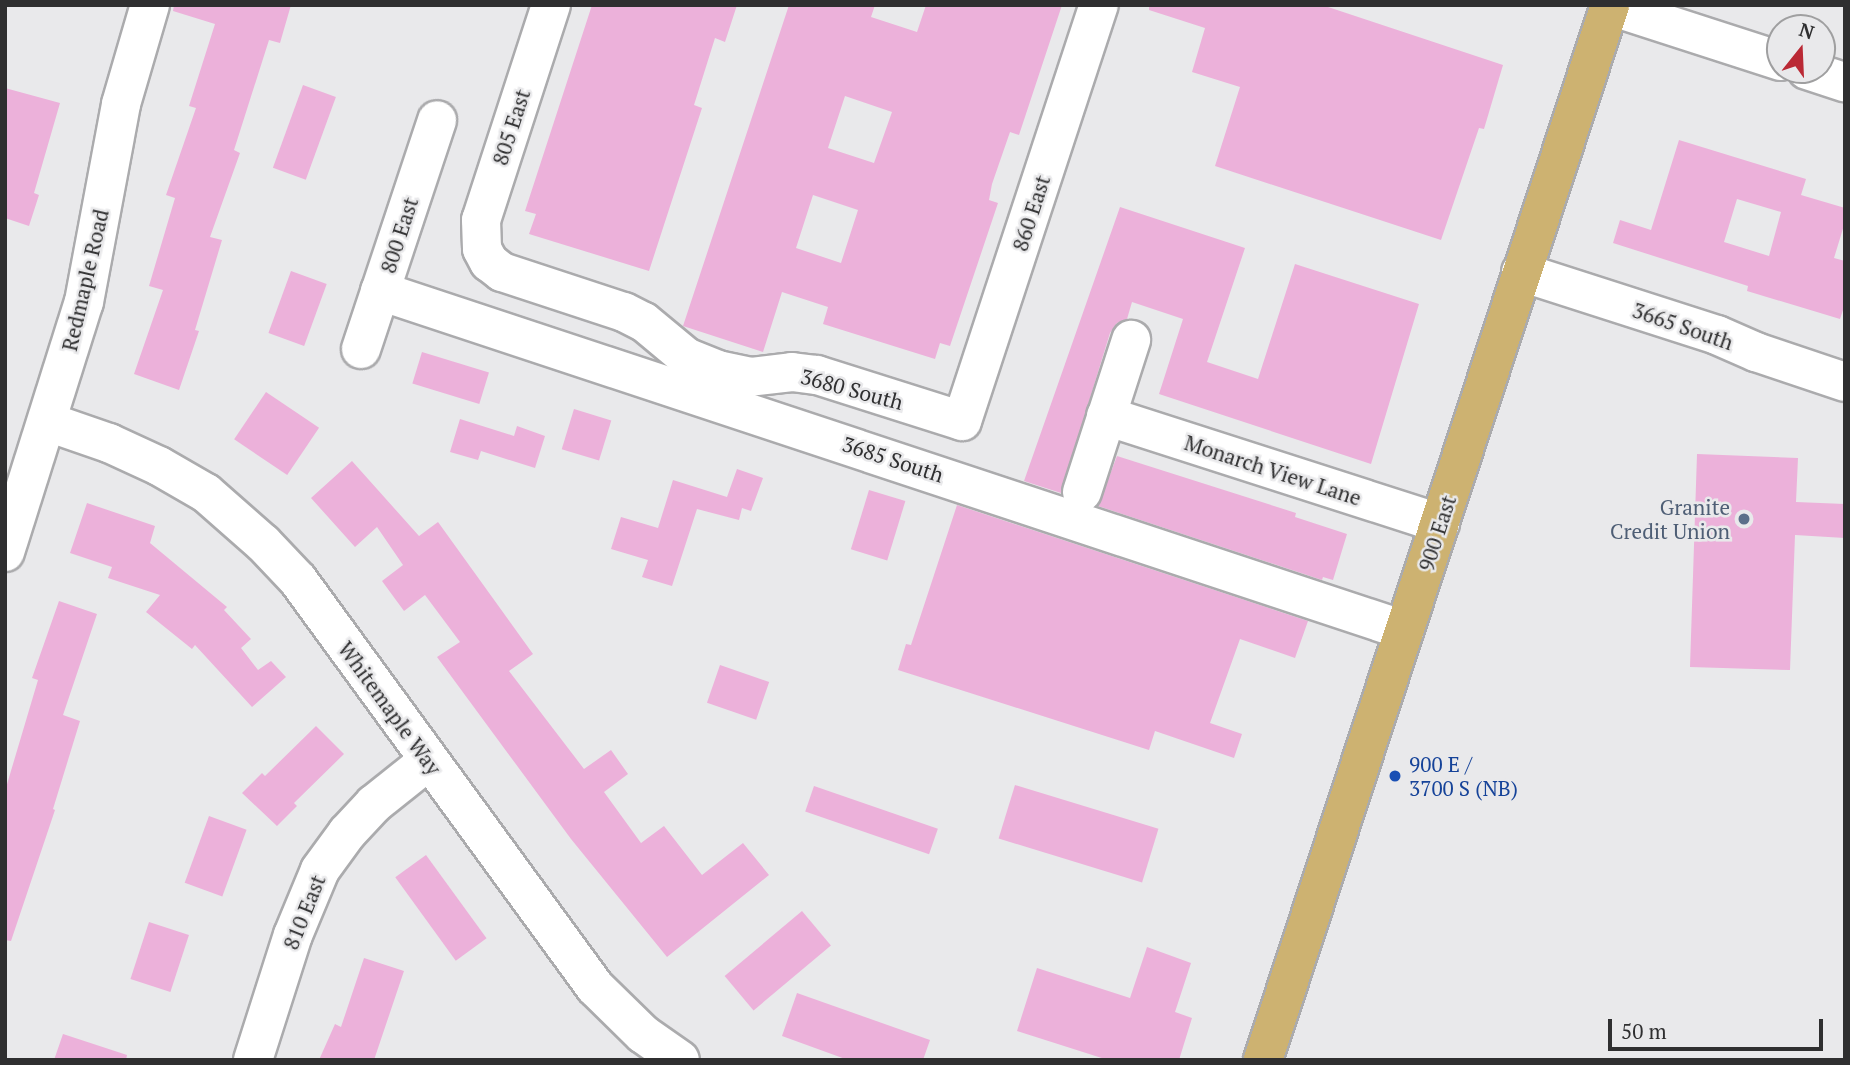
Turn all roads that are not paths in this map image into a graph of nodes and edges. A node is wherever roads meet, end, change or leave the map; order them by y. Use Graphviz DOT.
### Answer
graph roads {
  1 [pos="150,5"];
  2 [pos="551,5"];
  3 [pos="1099,5"];
  4 [pos="1610,6"];
  5 [pos="1766,56"];
  6 [pos="437,120"];
  7 [pos="482,249"];
  8 [pos="1521,272"];
  9 [pos="380,291"];
  10 [pos="1131,340"];
  11 [pos="361,349"];
  12 [pos="1845,382"];
  13 [pos="1107,415"];
  14 [pos="962,421"];
  15 [pos="48,422"];
  16 [pos="1082,492"];
  17 [pos="1440,523"];
  18 [pos="5,552"];
  19 [pos="1404,630"];
  20 [pos="428,761"];
  21 [pos="253,1060"];
  22 [pos="680,1060"];
  23 [pos="1263,1060"];
  1 -- 15 [label="street, Redmaple Road"];
  2 -- 7 [label="street, 805 East"];
  3 -- 14 [label="street, 860 East"];
  4 -- 5 [label="street"];
  4 -- 8 [label="main road, 900 East"];
  6 -- 9 [label="street, 800 East"];
  7 -- 14 [label="street, 3680 South"];
  8 -- 12 [label="street, 3665 South"];
  8 -- 17 [label="main road, 900 East"];
  9 -- 11 [label="street, 800 East"];
  9 -- 19 [label="street, 3685 South"];
  10 -- 13 [label="street"];
  13 -- 16 [label="street"];
  13 -- 17 [label="street, Monarch View Lane"];
  15 -- 18 [label="street, Redmaple Road"];
  15 -- 20 [label="street, Whitemaple Way"];
  17 -- 19 [label="main road, 900 East"];
  19 -- 23 [label="main road, 900 East"];
  20 -- 21 [label="street, 810 East"];
  20 -- 22 [label="street, Whitemaple Way"];
}
